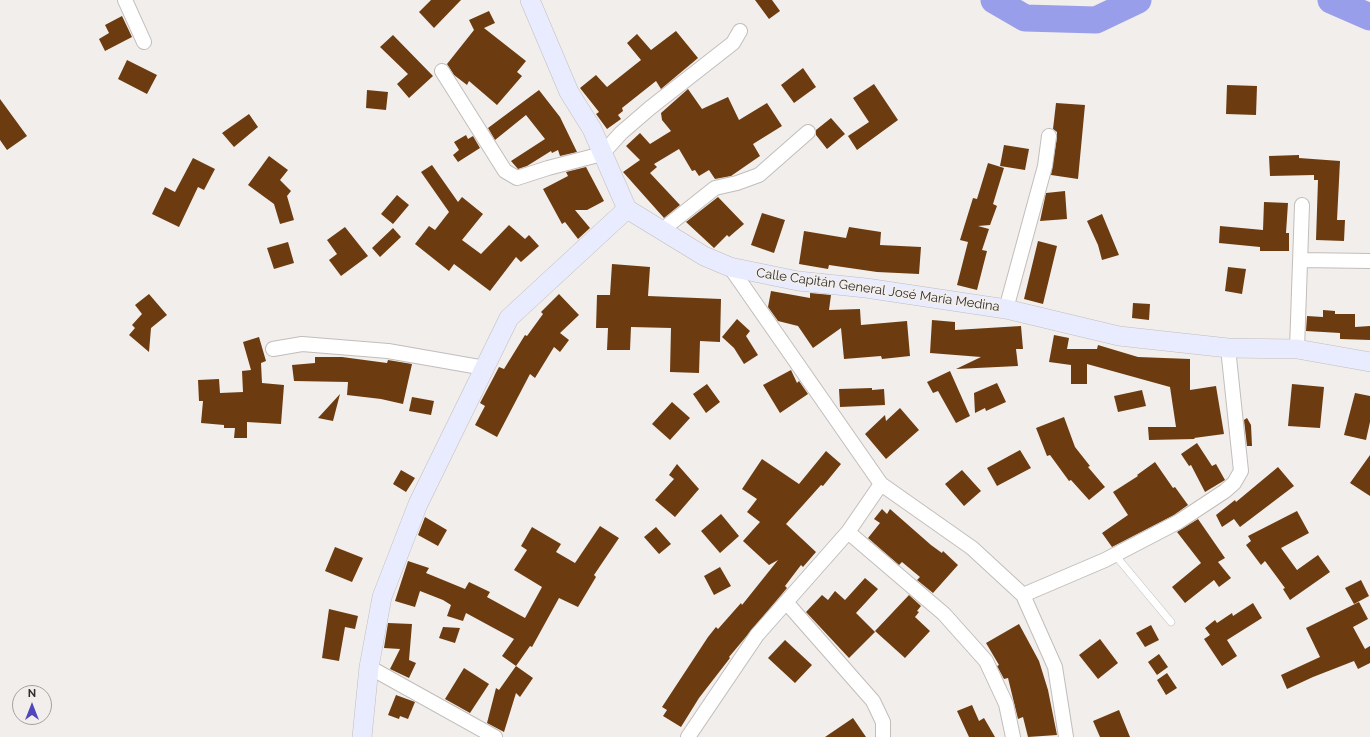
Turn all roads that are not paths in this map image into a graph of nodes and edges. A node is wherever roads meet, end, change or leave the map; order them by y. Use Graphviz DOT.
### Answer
graph roads {
  1 [pos="125,0"];
  2 [pos="530,0"];
  3 [pos="740,31"];
  4 [pos="144,42"];
  5 [pos="442,71"];
  6 [pos="808,132"];
  7 [pos="1048,136"];
  8 [pos="602,154"];
  9 [pos="1302,205"];
  10 [pos="628,209"];
  11 [pos="662,230"];
  12 [pos="1300,260"];
  13 [pos="1370,262"];
  14 [pos="730,267"];
  15 [pos="1006,309"];
  16 [pos="1228,348"];
  17 [pos="273,349"];
  18 [pos="1297,349"];
  19 [pos="1370,362"];
  20 [pos="485,368"];
  21 [pos="881,484"];
  22 [pos="848,532"];
  23 [pos="1115,555"];
  24 [pos="1023,595"];
  25 [pos="786,602"];
  26 [pos="1172,622"];
  27 [pos="369,667"];
  28 [pos="362,737"];
  29 [pos="495,737"];
  30 [pos="688,737"];
  31 [pos="883,737"];
  32 [pos="1013,737"];
  33 [pos="1066,737"];
  1 -- 4 [label="street"];
  2 -- 8 [label="street"];
  3 -- 8 [label="street"];
  5 -- 8 [label="street"];
  6 -- 11 [label="street"];
  7 -- 15 [label="street"];
  8 -- 10 [label="street"];
  9 -- 12 [label="street"];
  10 -- 11 [label="street, Calle Capitán General José María Medina"];
  10 -- 20 [label="street"];
  11 -- 14 [label="street, Calle Capitán General José María Medina"];
  12 -- 13 [label="street"];
  12 -- 18 [label="street"];
  14 -- 15 [label="street, Calle Capitán General José María Medina"];
  14 -- 21 [label="street"];
  15 -- 16 [label="street, Calle Capitán General José María Medina"];
  16 -- 18 [label="street, Calle Capitán General José María Medina"];
  16 -- 23 [label="street"];
  17 -- 20 [label="street"];
  18 -- 19 [label="street, Calle Capitán General José María Medina"];
  20 -- 27 [label="street"];
  21 -- 22 [label="street"];
  21 -- 24 [label="street"];
  22 -- 25 [label="street"];
  22 -- 32 [label="street"];
  23 -- 24 [label="street"];
  23 -- 26 [label="lane"];
  24 -- 33 [label="street"];
  25 -- 30 [label="street"];
  25 -- 31 [label="street"];
  27 -- 28 [label="street"];
  27 -- 29 [label="street"];
}
